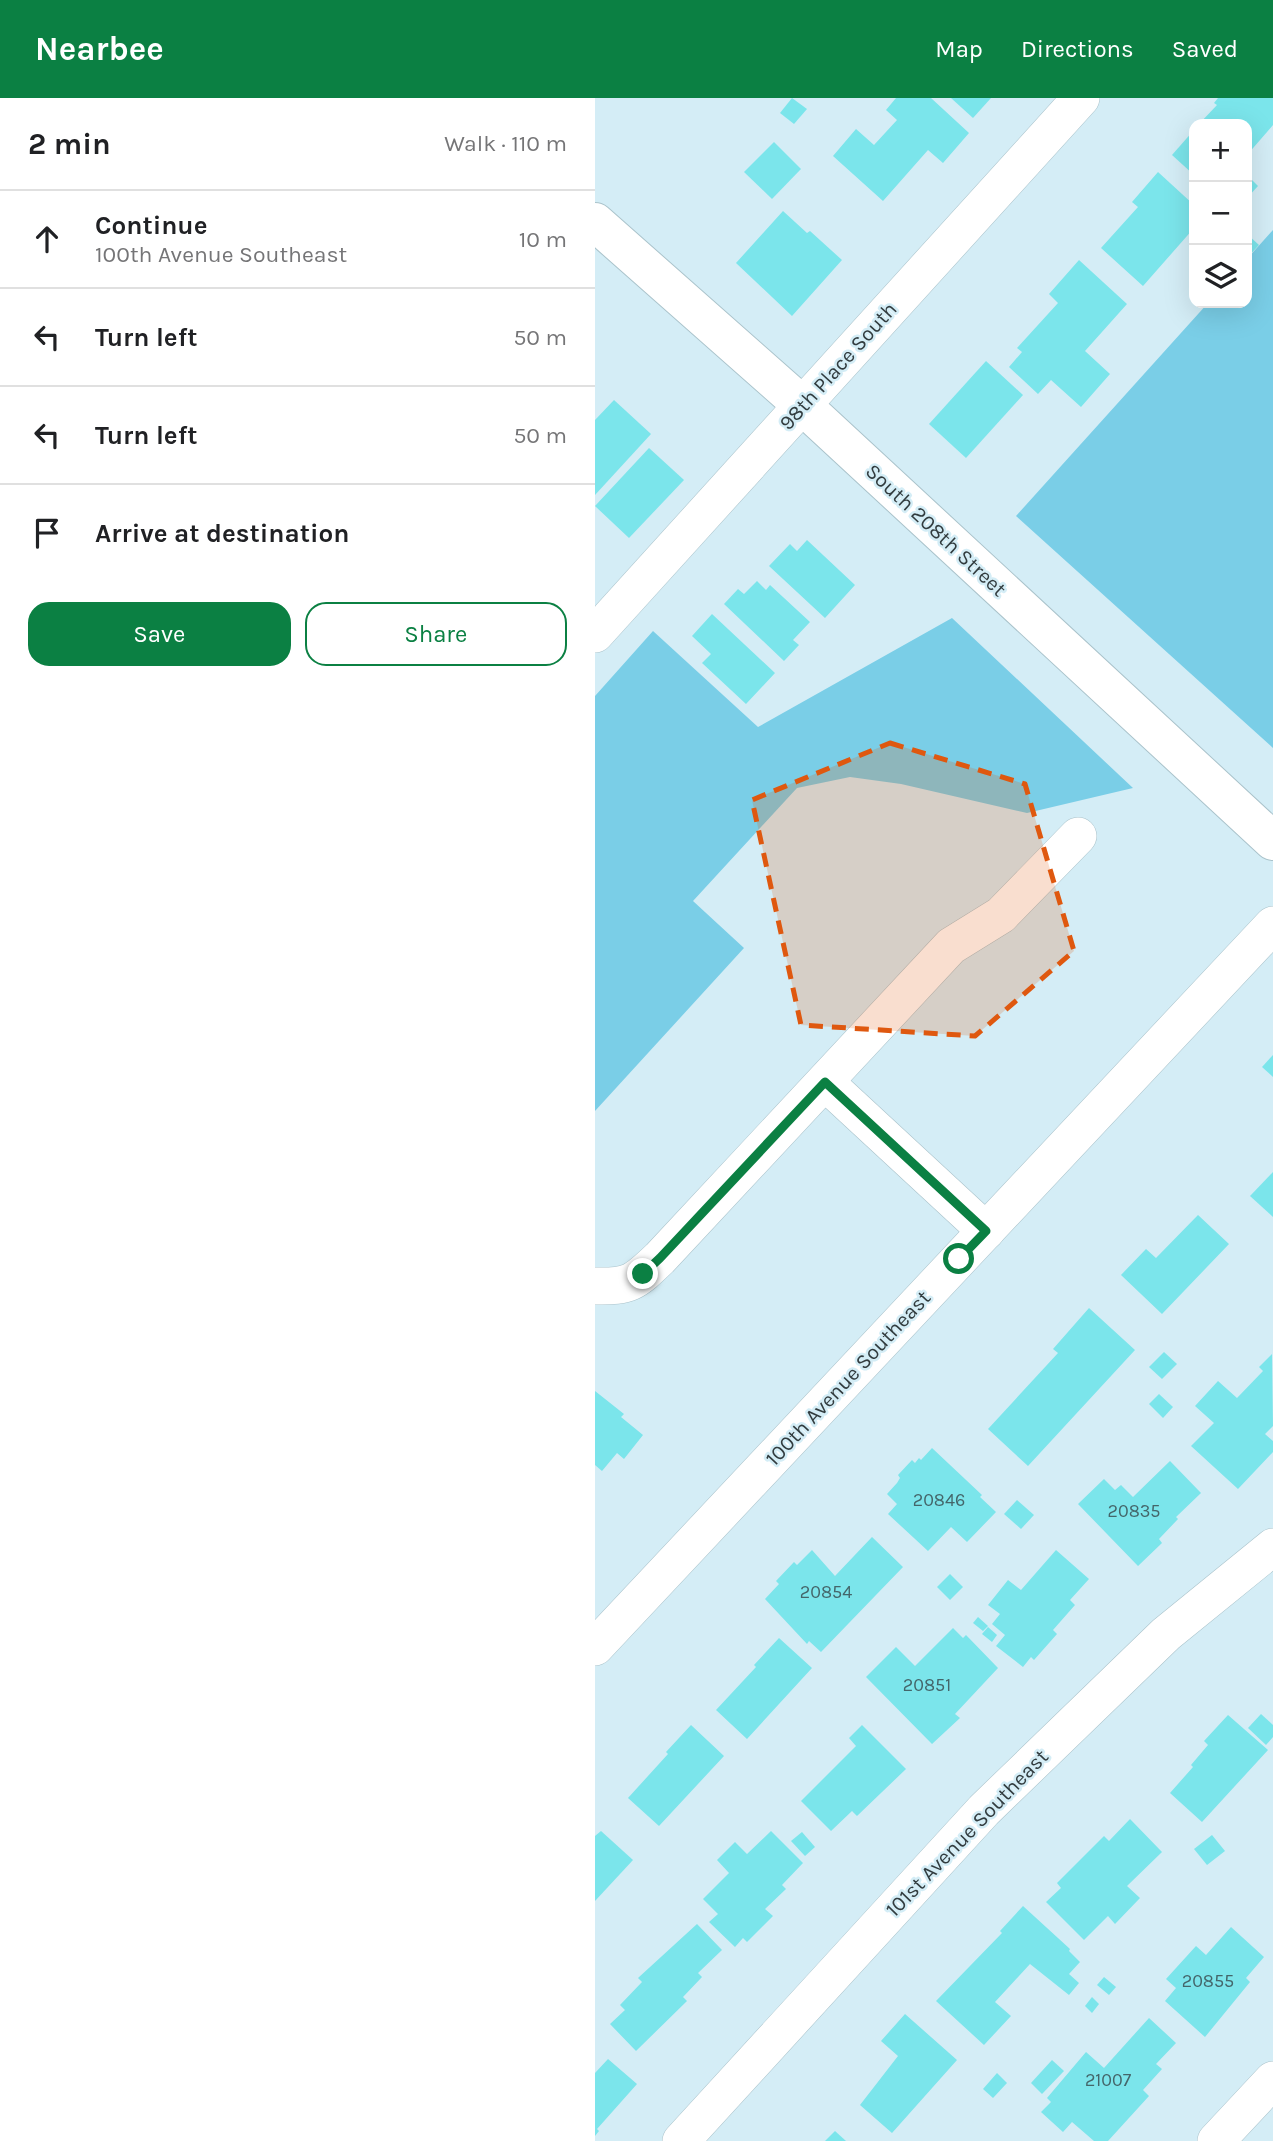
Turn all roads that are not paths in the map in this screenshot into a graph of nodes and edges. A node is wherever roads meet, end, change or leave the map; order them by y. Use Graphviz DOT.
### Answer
graph roads {
  1 [pos="1081,98"];
  2 [pos="595,222"];
  3 [pos="801,405"];
  4 [pos="601,615"];
  5 [pos="1078,836"];
  6 [pos="1273,841"];
  7 [pos="1273,925"];
  8 [pos="825,1082"];
  9 [pos="986,1231"];
  10 [pos="608,1287"];
  11 [pos="1273,1546"];
  12 [pos="595,1647"];
  13 [pos="1273,2080"];
  14 [pos="681,2141"];
  15 [pos="1216,2141"];
  1 -- 3 [label="street, 98th Place South"];
  2 -- 3 [label="main road, South 208th Street"];
  3 -- 4 [label="street, 98th Place South"];
  3 -- 6 [label="main road, South 208th Street"];
  5 -- 8 [label="street"];
  7 -- 9 [label="street, 100th Avenue Southeast"];
  8 -- 9 [label="street"];
  8 -- 10 [label="street"];
  9 -- 12 [label="street, 100th Avenue Southeast"];
  11 -- 14 [label="street, 101st Avenue Southeast"];
  13 -- 15 [label="street"];
}
